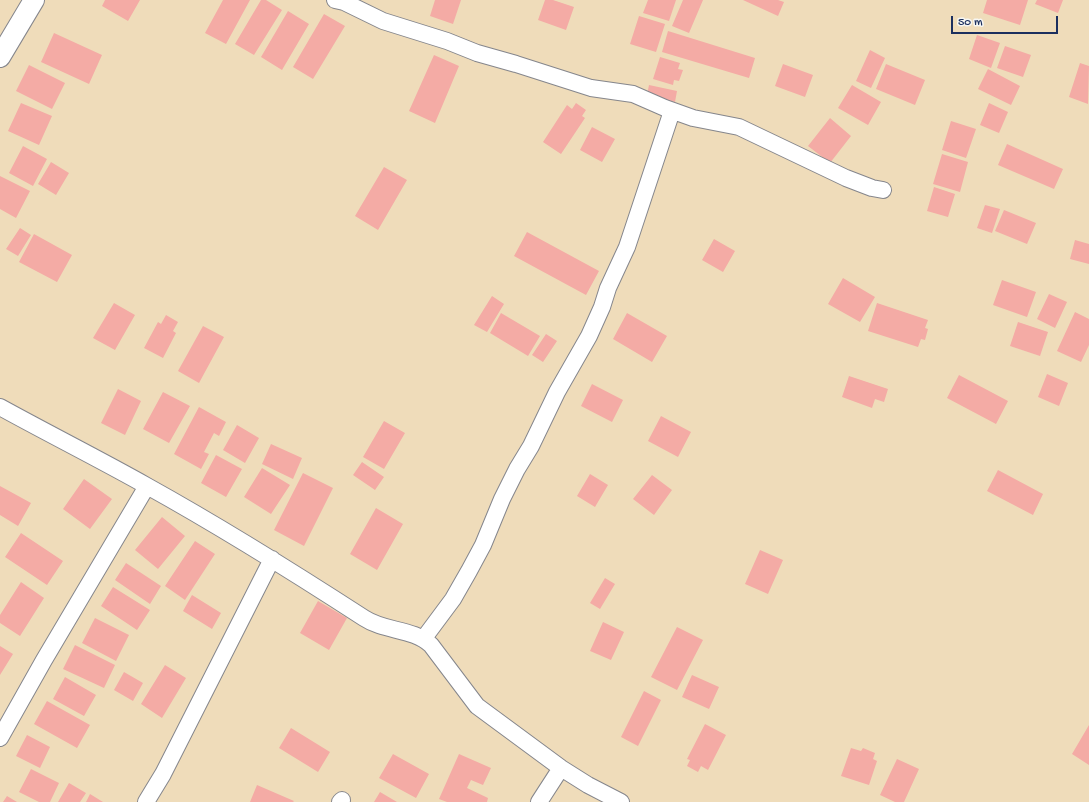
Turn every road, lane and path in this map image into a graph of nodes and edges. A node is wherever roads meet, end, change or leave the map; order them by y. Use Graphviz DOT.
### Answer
graph roads {
  1 [pos="34,0"];
  2 [pos="335,0"];
  3 [pos="0,57"];
  4 [pos="672,111"];
  5 [pos="883,190"];
  6 [pos="0,408"];
  7 [pos="147,486"];
  8 [pos="272,559"];
  9 [pos="424,638"];
  10 [pos="0,738"];
  11 [pos="561,768"];
  12 [pos="146,802"];
  13 [pos="539,802"];
  14 [pos="621,802"];
  1 -- 3 [label="street"];
  2 -- 4 [label="street"];
  4 -- 5 [label="street"];
  4 -- 9 [label="street"];
  6 -- 7 [label="street"];
  7 -- 8 [label="street"];
  7 -- 10 [label="street"];
  8 -- 9 [label="street"];
  8 -- 12 [label="street"];
  9 -- 11 [label="street"];
  11 -- 13 [label="street"];
  11 -- 14 [label="street"];
}
